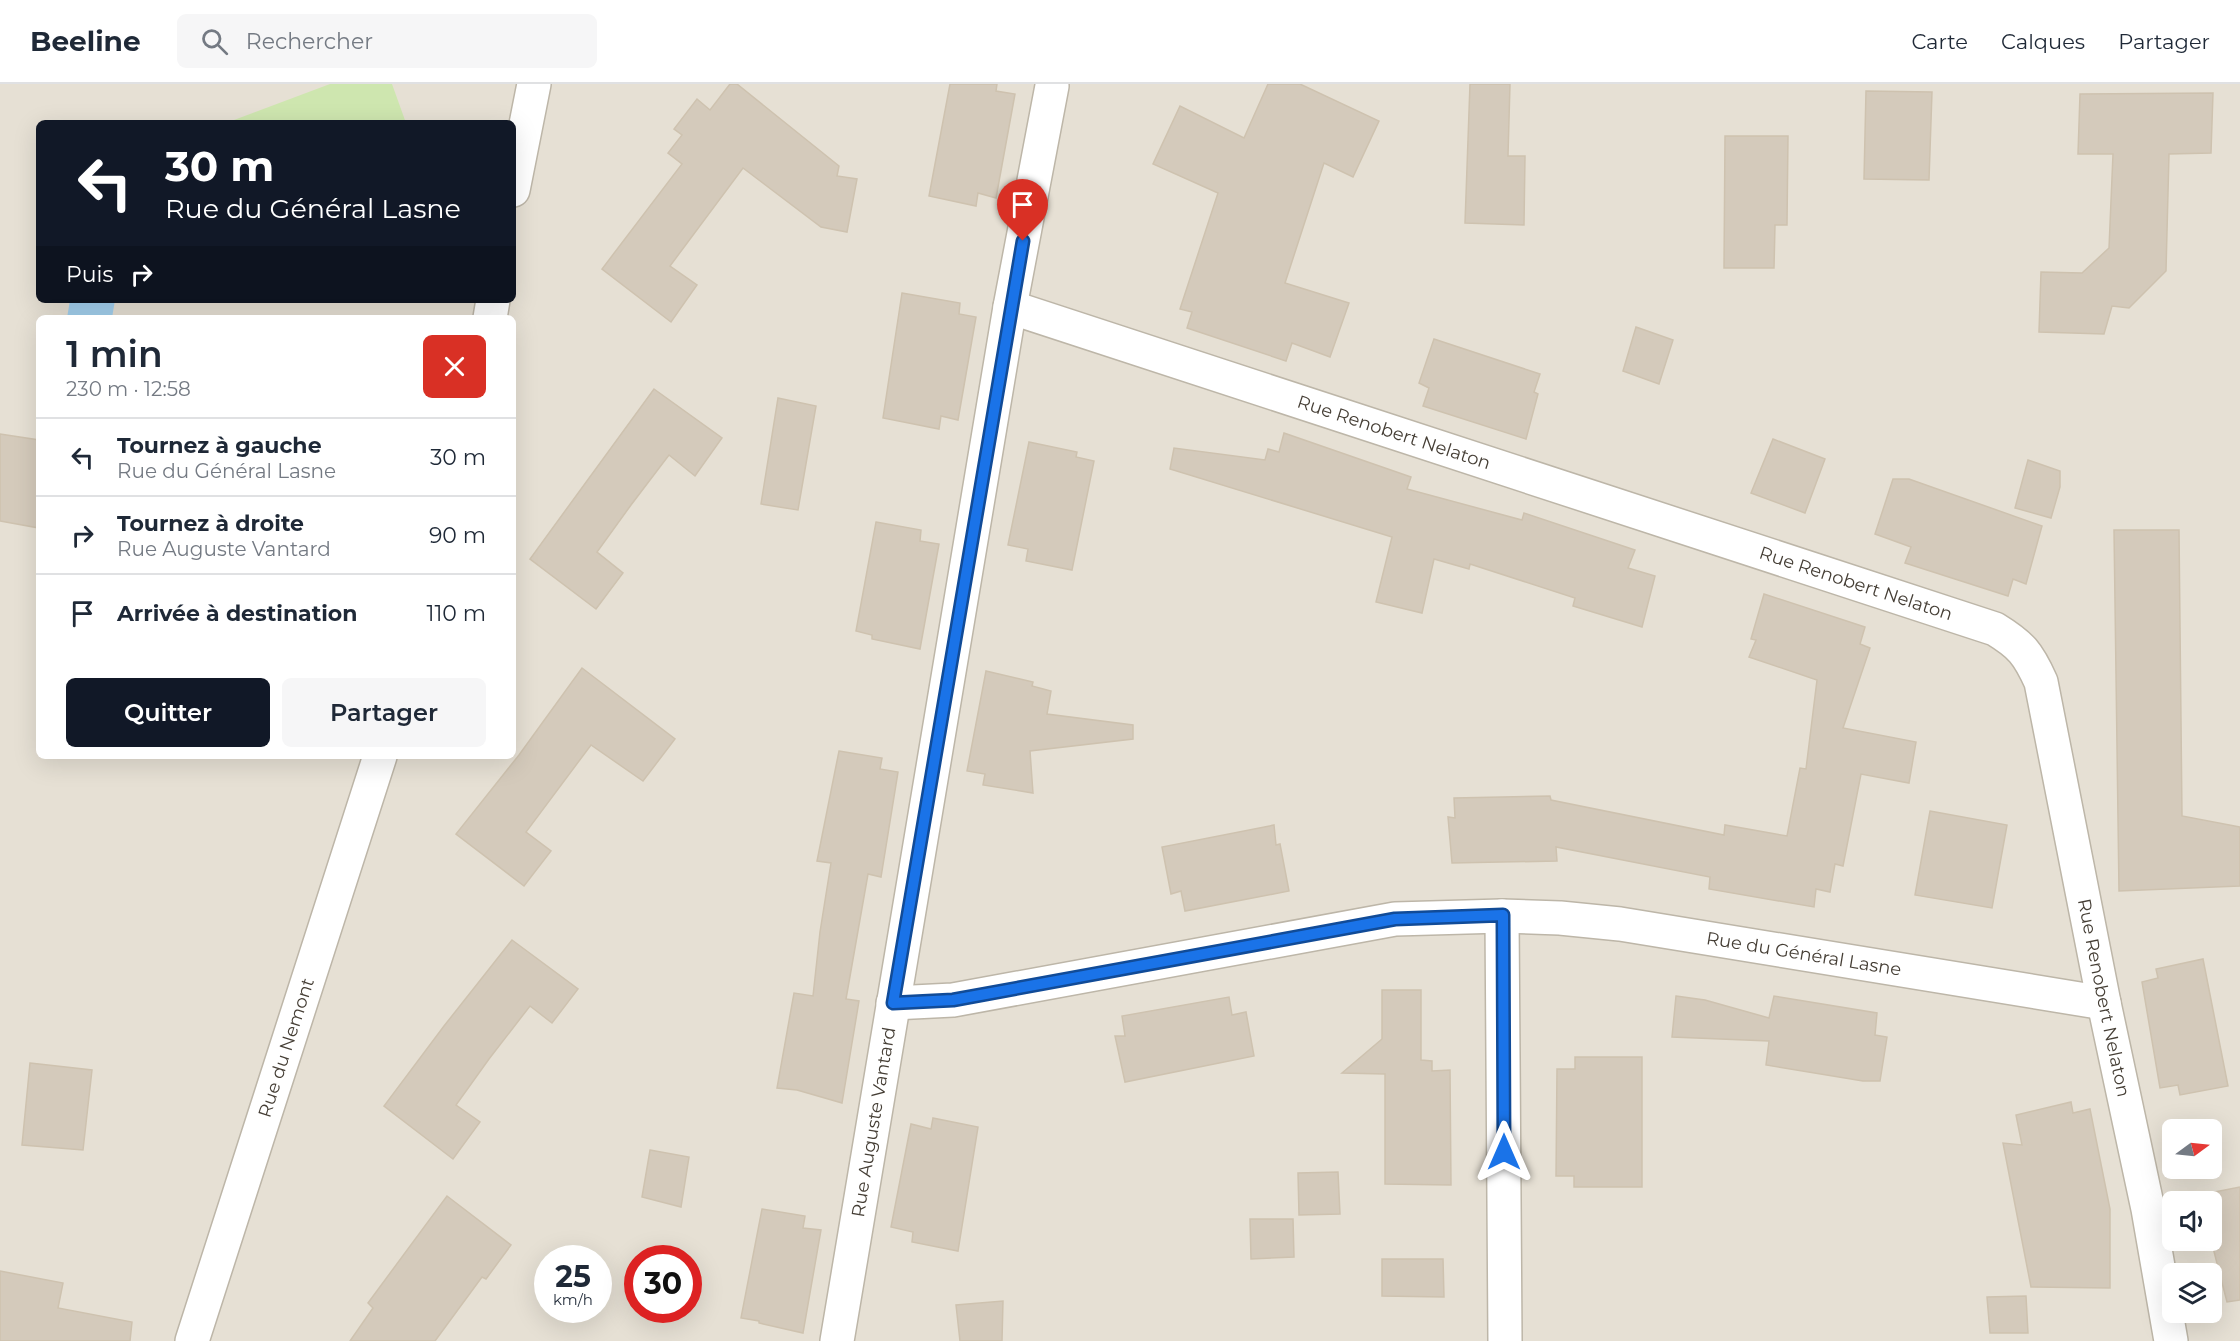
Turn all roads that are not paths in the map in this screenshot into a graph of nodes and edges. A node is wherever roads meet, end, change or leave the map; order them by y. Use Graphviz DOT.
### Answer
graph roads {
  1 [pos="534,84"];
  2 [pos="1052,86"];
  3 [pos="516,175"];
  4 [pos="1010,307"];
  5 [pos="379,759"];
  6 [pos="1503,915"];
  7 [pos="893,1003"];
  8 [pos="2104,1003"];
  9 [pos="192,1341"];
  10 [pos="837,1341"];
  11 [pos="1505,1341"];
  12 [pos="2172,1341"];
  1 -- 3 [label="street"];
  2 -- 4 [label="street, Rue Auguste Vantard"];
  4 -- 7 [label="street, Rue Auguste Vantard"];
  4 -- 8 [label="street, Rue Renobert Nelaton"];
  5 -- 9 [label="street, Rue du Nemont"];
  6 -- 7 [label="street, Rue du Général Lasne"];
  6 -- 8 [label="street, Rue du Général Lasne"];
  6 -- 11 [label="street"];
  7 -- 10 [label="street, Rue Auguste Vantard"];
  8 -- 12 [label="street, Rue Renobert Nelaton"];
}
